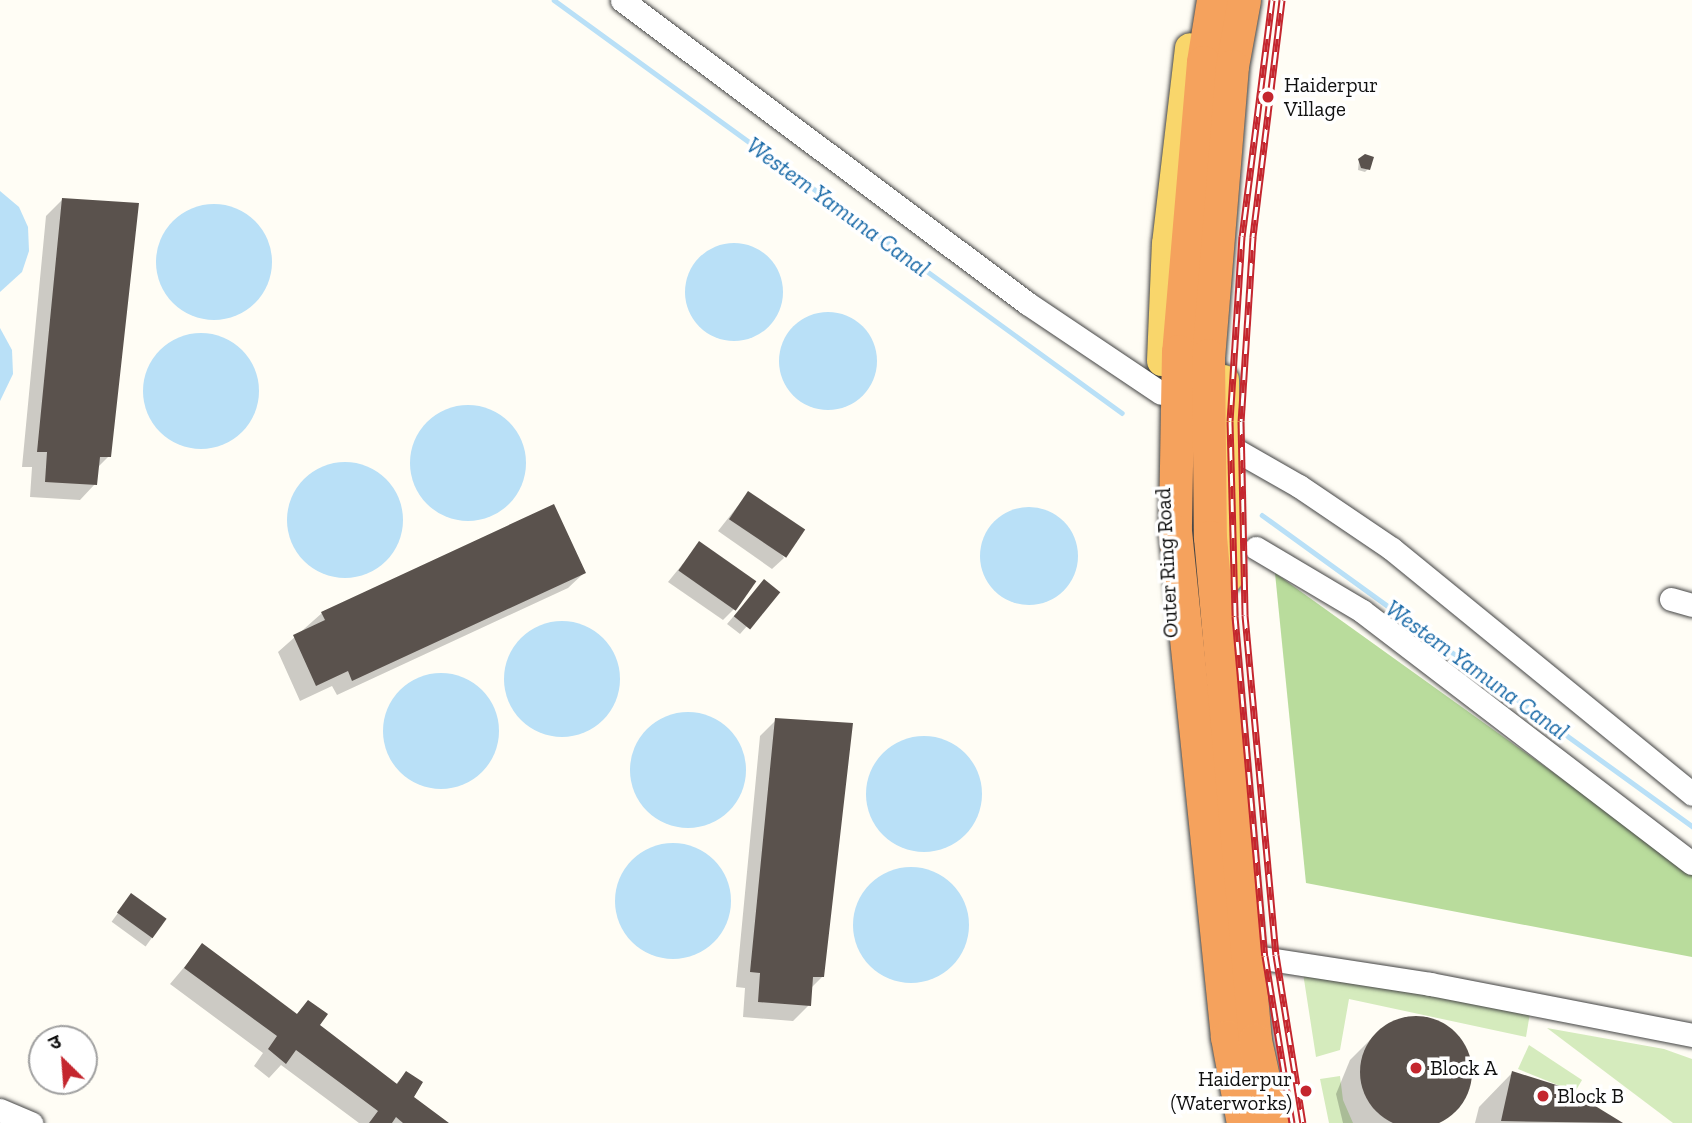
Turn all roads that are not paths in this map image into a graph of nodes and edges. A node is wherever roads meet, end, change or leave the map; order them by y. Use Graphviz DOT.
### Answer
graph roads {
  1 [pos="622,0"];
  2 [pos="1198,0"];
  3 [pos="1213,0"];
  4 [pos="1244,0"];
  5 [pos="1256,0"];
  6 [pos="1161,393"];
  7 [pos="1227,445"];
  8 [pos="1256,548"];
  9 [pos="1692,794"];
  10 [pos="1692,863"];
  11 [pos="1256,957"];
  12 [pos="1692,1035"];
  13 [pos="0,1110"];
  14 [pos="32,1123"];
  15 [pos="1233,1123"];
  16 [pos="1243,1123"];
  17 [pos="1273,1123"];
  18 [pos="1282,1123"];
  1 -- 6 [label="street"];
  2 -- 6 [label="main road, Outer Ring Road"];
  3 -- 16 [label="highway, Outer Ring Road"];
  4 -- 17 [label="highway"];
  5 -- 7 [label="main road"];
  6 -- 15 [label="main road, Outer Ring Road"];
  7 -- 9 [label="street"];
  7 -- 11 [label="main road"];
  8 -- 10 [label="street"];
  11 -- 12 [label="street"];
  11 -- 18 [label="main road"];
  13 -- 14 [label="street"];
}
